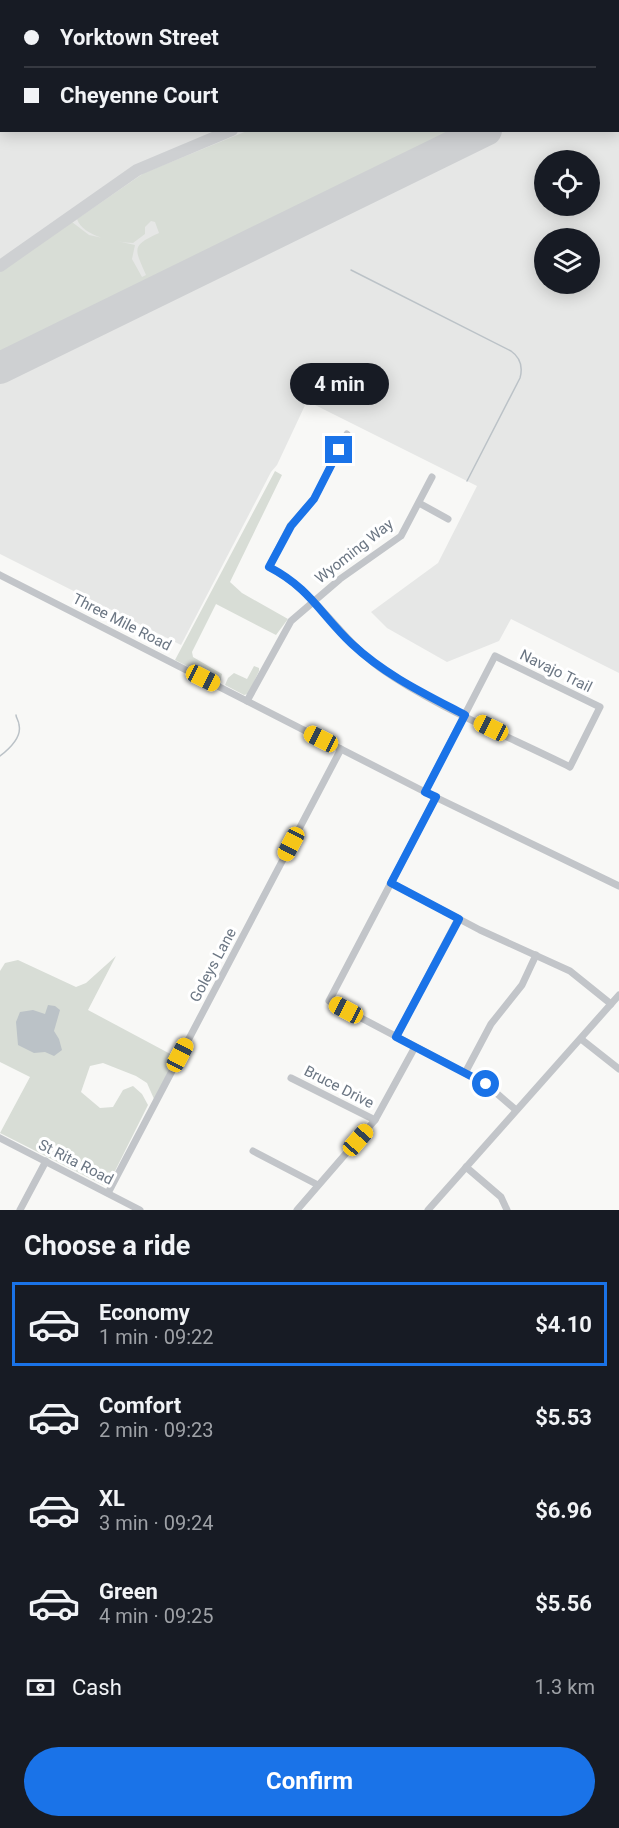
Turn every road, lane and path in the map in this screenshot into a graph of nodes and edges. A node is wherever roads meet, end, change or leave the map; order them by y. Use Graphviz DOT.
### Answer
graph roads {
  1 [pos="347,434"];
  2 [pos="432,477"];
  3 [pos="418,504"];
  4 [pos="448,519"];
  5 [pos="0,575"];
  6 [pos="314,600"];
  7 [pos="247,701"];
  8 [pos="465,715"];
  9 [pos="341,749"];
  10 [pos="425,792"];
  11 [pos="436,797"];
  12 [pos="391,883"];
  13 [pos="619,886"];
  14 [pos="459,919"];
  15 [pos="536,955"];
  16 [pos="619,995"];
  17 [pos="611,1004"];
  18 [pos="396,1037"];
  19 [pos="581,1039"];
  20 [pos="415,1047"];
  21 [pos="619,1069"];
  22 [pos="465,1073"];
  23 [pos="291,1078"];
  24 [pos="516,1110"];
  25 [pos="375,1120"];
  26 [pos="0,1138"];
  27 [pos="253,1151"];
  28 [pos="46,1161"];
  29 [pos="466,1167"];
  30 [pos="318,1185"];
  31 [pos="108,1193"];
  32 [pos="506,1207"];
  33 [pos="20,1210"];
  34 [pos="140,1210"];
  35 [pos="297,1210"];
  36 [pos="428,1210"];
  1 -- 6 [label="street"];
  2 -- 3 [label="street, Wyoming Way"];
  3 -- 4 [label="street"];
  3 -- 6 [label="street, Wyoming Way"];
  5 -- 7 [label="street, Three Mile Road"];
  6 -- 7 [label="street, Wyoming Way"];
  6 -- 8 [label="street"];
  7 -- 9 [label="street, Three Mile Road"];
  8 -- 8 [label="street, Navajo Trail"];
  8 -- 10 [label="street"];
  9 -- 10 [label="street, Three Mile Road"];
  9 -- 31 [label="street, Goleys Lane"];
  10 -- 11 [label="street, Three Mile Road"];
  11 -- 12 [label="street"];
  11 -- 13 [label="street, Three Mile Road"];
  12 -- 14 [label="street"];
  12 -- 18 [label="street"];
  14 -- 15 [label="street"];
  14 -- 18 [label="street"];
  15 -- 17 [label="street"];
  15 -- 22 [label="street"];
  16 -- 17 [label="street"];
  17 -- 19 [label="street"];
  18 -- 20 [label="street"];
  19 -- 21 [label="street"];
  19 -- 24 [label="street"];
  20 -- 22 [label="street"];
  20 -- 25 [label="street"];
  22 -- 24 [label="street"];
  23 -- 25 [label="street, Bruce Drive"];
  24 -- 29 [label="street"];
  25 -- 30 [label="street"];
  26 -- 28 [label="street, St Rita Road"];
  27 -- 30 [label="street"];
  28 -- 31 [label="street, St Rita Road"];
  28 -- 33 [label="street"];
  29 -- 32 [label="street"];
  29 -- 36 [label="street"];
  30 -- 35 [label="street"];
  31 -- 34 [label="street, St Rita Road"];
}
